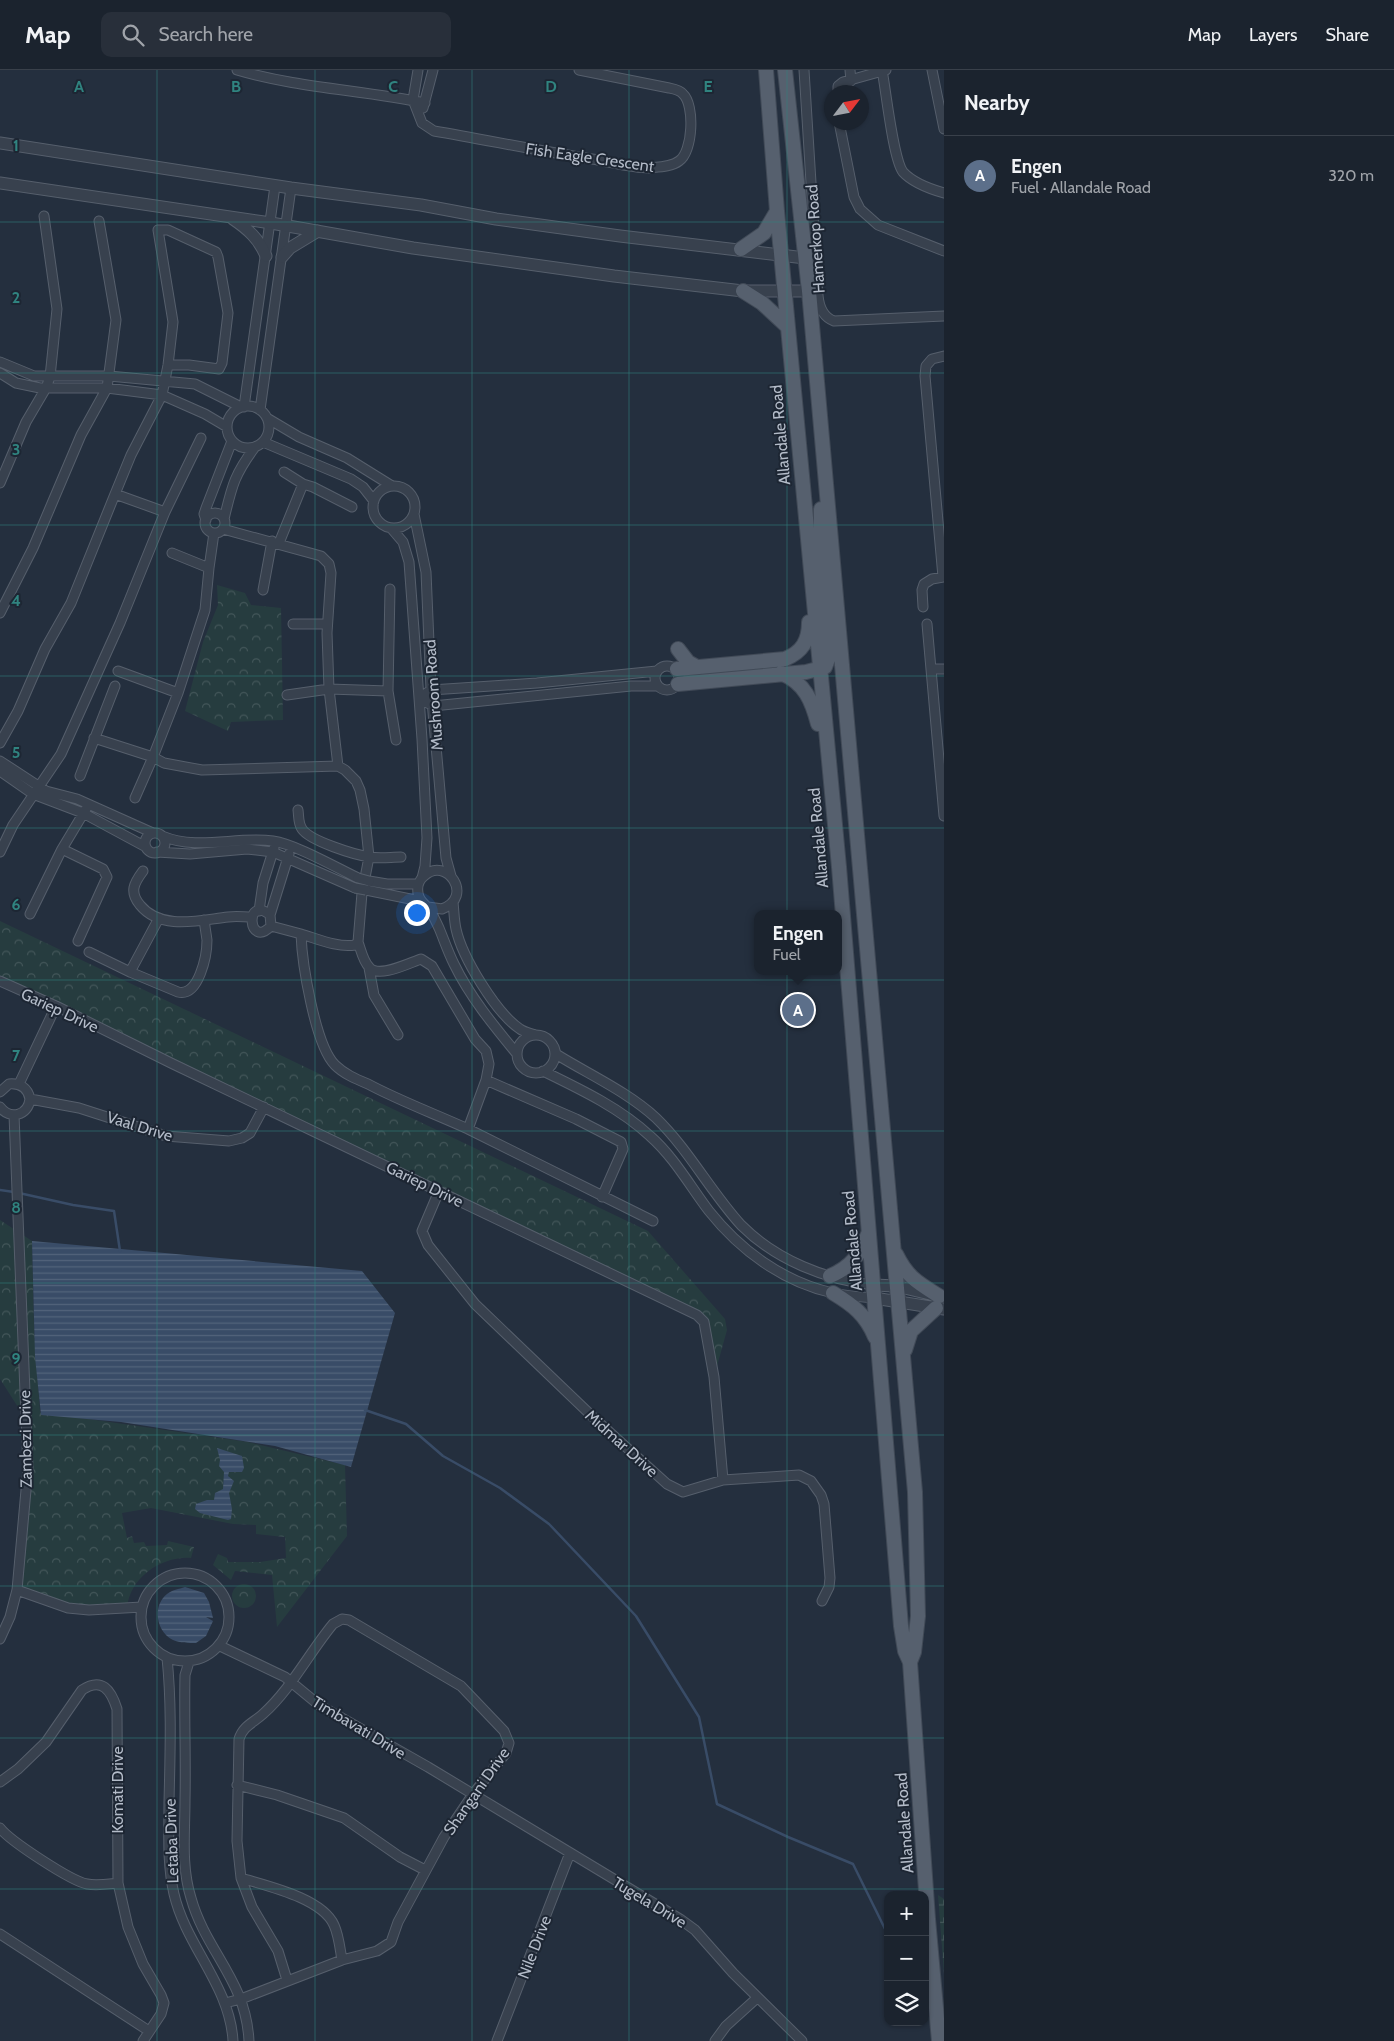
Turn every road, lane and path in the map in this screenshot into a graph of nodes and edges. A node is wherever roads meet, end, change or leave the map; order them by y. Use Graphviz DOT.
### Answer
graph roads {
  1 [pos="237,70"];
  2 [pos="418,70"];
  3 [pos="433,70"];
  4 [pos="579,70"];
  5 [pos="766,70"];
  6 [pos="785,70"];
  7 [pos="804,70"];
  8 [pos="850,70"];
  9 [pos="884,70"];
  10 [pos="932,70"];
  11 [pos="851,81"];
  12 [pos="840,85"];
  13 [pos="413,100"];
  14 [pos="425,103"];
  15 [pos="420,115"];
  16 [pos="944,129"];
  17 [pos="841,130"];
  18 [pos="0,143"];
  19 [pos="0,183"];
  20 [pos="275,186"];
  21 [pos="291,188"];
  22 [pos="944,193"];
  23 [pos="777,211"];
  24 [pos="44,216"];
  25 [pos="231,218"];
  26 [pos="98,221"];
  27 [pos="271,223"];
  28 [pos="286,226"];
  29 [pos="318,231"];
  30 [pos="740,249"];
  31 [pos="944,251"];
  32 [pos="782,255"];
  33 [pos="266,256"];
  34 [pos="282,257"];
  35 [pos="805,258"];
  36 [pos="743,291"];
  37 [pos="785,291"];
  38 [pos="809,292"];
  39 [pos="944,316"];
  40 [pos="788,326"];
  41 [pos="944,356"];
  42 [pos="0,362"];
  43 [pos="168,365"];
  44 [pos="0,373"];
  45 [pos="108,376"];
  46 [pos="50,377"];
  47 [pos="165,382"];
  48 [pos="46,388"];
  49 [pos="107,388"];
  50 [pos="162,395"];
  51 [pos="243,407"];
  52 [pos="260,410"];
  53 [pos="267,418"];
  54 [pos="227,426"];
  55 [pos="201,438"];
  56 [pos="232,441"];
  57 [pos="264,442"];
  58 [pos="255,447"];
  59 [pos="225,459"];
  60 [pos="824,461"];
  61 [pos="240,468"];
  62 [pos="284,472"];
  63 [pos="0,483"];
  64 [pos="934,483"];
  65 [pos="944,483"];
  66 [pos="303,484"];
  67 [pos="392,486"];
  68 [pos="116,494"];
  69 [pos="374,501"];
  70 [pos="352,506"];
  71 [pos="165,512"];
  72 [pos="414,514"];
  73 [pos="224,519"];
  74 [pos="206,520"];
  75 [pos="391,528"];
  76 [pos="223,529"];
  77 [pos="214,533"];
  78 [pos="276,542"];
  79 [pos="172,553"];
  80 [pos="209,568"];
  81 [pos="810,568"];
  82 [pos="944,577"];
  83 [pos="390,589"];
  84 [pos="263,590"];
  85 [pos="923,607"];
  86 [pos="0,614"];
  87 [pos="293,624"];
  88 [pos="327,624"];
  89 [pos="927,624"];
  90 [pos="678,649"];
  91 [pos="697,667"];
  92 [pos="677,669"];
  93 [pos="931,669"];
  94 [pos="944,669"];
  95 [pos="820,670"];
  96 [pos="118,671"];
  97 [pos="657,671"];
  98 [pos="781,673"];
  99 [pos="678,684"];
  100 [pos="115,686"];
  101 [pos="658,686"];
  102 [pos="329,689"];
  103 [pos="431,690"];
  104 [pos="388,691"];
  105 [pos="178,693"];
  106 [pos="287,694"];
  107 [pos="419,698"];
  108 [pos="433,706"];
  109 [pos="94,738"];
  110 [pos="396,740"];
  111 [pos="0,743"];
  112 [pos="153,757"];
  113 [pos="828,758"];
  114 [pos="0,761"];
  115 [pos="338,766"];
  116 [pos="0,771"];
  117 [pos="80,776"];
  118 [pos="36,790"];
  119 [pos="135,798"];
  120 [pos="88,804"];
  121 [pos="298,810"];
  122 [pos="83,813"];
  123 [pos="944,816"];
  124 [pos="158,834"];
  125 [pos="276,841"];
  126 [pos="146,847"];
  127 [pos="293,848"];
  128 [pos="62,849"];
  129 [pos="0,852"];
  130 [pos="156,852"];
  131 [pos="273,852"];
  132 [pos="369,857"];
  133 [pos="401,857"];
  134 [pos="288,858"];
  135 [pos="143,871"];
  136 [pos="451,876"];
  137 [pos="420,881"];
  138 [pos="420,901"];
  139 [pos="453,902"];
  140 [pos="428,907"];
  141 [pos="841,910"];
  142 [pos="259,911"];
  143 [pos="30,914"];
  144 [pos="270,915"];
  145 [pos="252,917"];
  146 [pos="159,918"];
  147 [pos="204,920"];
  148 [pos="842,920"];
  149 [pos="271,926"];
  150 [pos="301,934"];
  151 [pos="78,941"];
  152 [pos="358,942"];
  153 [pos="89,952"];
  154 [pos="369,968"];
  155 [pos="130,972"];
  156 [pos="0,981"];
  157 [pos="56,1006"];
  158 [pos="398,1034"];
  159 [pos="534,1035"];
  160 [pos="554,1047"];
  161 [pos="517,1054"];
  162 [pos="543,1071"];
  163 [pos="486,1080"];
  164 [pos="19,1084"];
  165 [pos="0,1092"];
  166 [pos="30,1099"];
  167 [pos="0,1107"];
  168 [pos="264,1107"];
  169 [pos="14,1115"];
  170 [pos="468,1130"];
  171 [pos="439,1191"];
  172 [pos="602,1197"];
  173 [pos="653,1221"];
  174 [pos="869,1231"];
  175 [pos="892,1245"];
  176 [pos="830,1276"];
  177 [pos="896,1286"];
  178 [pos="874,1292"];
  179 [pos="833,1293"];
  180 [pos="897,1302"];
  181 [pos="941,1302"];
  182 [pos="878,1344"];
  183 [pos="904,1354"];
  184 [pos="722,1480"];
  185 [pos="17,1590"];
  186 [pos="822,1601"];
  187 [pos="142,1608"];
  188 [pos="0,1639"];
  189 [pos="220,1646"];
  190 [pos="167,1658"];
  191 [pos="189,1662"];
  192 [pos="910,1662"];
  193 [pos="292,1681"];
  194 [pos="0,1782"];
  195 [pos="238,1785"];
  196 [pos="473,1794"];
  197 [pos="0,1828"];
  198 [pos="570,1853"];
  199 [pos="425,1870"];
  200 [pos="241,1878"];
  201 [pos="118,1883"];
  202 [pos="0,1934"];
  203 [pos="342,1960"];
  204 [pos="287,1980"];
  205 [pos="757,1998"];
  206 [pos="241,1999"];
  207 [pos="225,2003"];
  208 [pos="149,2032"];
  209 [pos="143,2041"];
  210 [pos="233,2041"];
  211 [pos="249,2041"];
  212 [pos="497,2041"];
  213 [pos="715,2041"];
  214 [pos="802,2041"];
  215 [pos="940,2041"];
  1 -- 13 [label="street"];
  2 -- 13 [label="street"];
  3 -- 14 [label="street"];
  4 -- 15 [label="street, Fish Eagle Crescent"];
  5 -- 23 [label="main road, Allandale Road"];
  6 -- 35 [label="main road, Allandale Road"];
  7 -- 39 [label="street, Hamerkop Road"];
  8 -- 11 [label="street"];
  9 -- 11 [label="street"];
  9 -- 22 [label="street"];
  10 -- 16 [label="street"];
  11 -- 12 [label="street"];
  13 -- 14 [label="street"];
  13 -- 15 [label="street, Fish Eagle Crescent"];
  14 -- 15 [label="street"];
  17 -- 31 [label="street"];
  18 -- 20 [label="street"];
  19 -- 25 [label="street"];
  20 -- 21 [label="street"];
  20 -- 27 [label="street"];
  21 -- 28 [label="street"];
  21 -- 30 [label="street"];
  23 -- 30 [label="main road"];
  23 -- 32 [label="main road, Allandale Road"];
  24 -- 46 [label="street"];
  25 -- 27 [label="street"];
  25 -- 33 [label="street"];
  26 -- 45 [label="street"];
  27 -- 28 [label="street"];
  27 -- 33 [label="street"];
  28 -- 29 [label="street"];
  28 -- 34 [label="street"];
  29 -- 34 [label="street"];
  29 -- 36 [label="street"];
  30 -- 32 [label="street"];
  32 -- 35 [label="street"];
  32 -- 37 [label="main road, Allandale Road"];
  33 -- 51 [label="street"];
  34 -- 52 [label="street"];
  35 -- 38 [label="main road, Allandale Road"];
  36 -- 37 [label="street"];
  36 -- 40 [label="main road"];
  37 -- 38 [label="street"];
  37 -- 40 [label="main road, Allandale Road"];
  38 -- 60 [label="main road, Allandale Road"];
  40 -- 81 [label="main road, Allandale Road"];
  41 -- 64 [label="street"];
  42 -- 46 [label="street"];
  43 -- 43 [label="street"];
  43 -- 47 [label="street"];
  44 -- 48 [label="street"];
  45 -- 46 [label="street"];
  45 -- 47 [label="street"];
  45 -- 49 [label="street"];
  46 -- 48 [label="street"];
  47 -- 50 [label="street"];
  47 -- 51 [label="street"];
  48 -- 49 [label="street"];
  48 -- 63 [label="street"];
  49 -- 50 [label="street"];
  49 -- 86 [label="street"];
  50 -- 54 [label="street"];
  50 -- 68 [label="street"];
  51 -- 52 [label="street"];
  51 -- 54 [label="street"];
  52 -- 53 [label="street"];
  53 -- 57 [label="street"];
  53 -- 67 [label="street, Mushroom Road"];
  54 -- 56 [label="street"];
  55 -- 71 [label="street"];
  56 -- 58 [label="street"];
  56 -- 59 [label="street"];
  57 -- 58 [label="street"];
  57 -- 69 [label="street, Mushroom Road"];
  58 -- 61 [label="street"];
  59 -- 61 [label="street"];
  59 -- 74 [label="street"];
  60 -- 95 [label="main road"];
  60 -- 175 [label="main road, Allandale Road"];
  61 -- 73 [label="street"];
  62 -- 66 [label="street"];
  64 -- 65 [label="street"];
  64 -- 82 [label="street"];
  66 -- 70 [label="street"];
  66 -- 78 [label="street"];
  67 -- 69 [label="street"];
  67 -- 72 [label="street, Mushroom Road"];
  68 -- 71 [label="street"];
  68 -- 111 [label="street"];
  69 -- 75 [label="street, Mushroom Road"];
  71 -- 118 [label="street"];
  72 -- 75 [label="street"];
  72 -- 103 [label="street, Mushroom Road"];
  73 -- 74 [label="street"];
  73 -- 76 [label="street"];
  74 -- 77 [label="street"];
  75 -- 107 [label="street, Mushroom Road"];
  76 -- 77 [label="street"];
  76 -- 78 [label="street"];
  77 -- 80 [label="street"];
  78 -- 84 [label="street"];
  78 -- 88 [label="street"];
  79 -- 80 [label="street"];
  80 -- 105 [label="street"];
  81 -- 91 [label="main road"];
  81 -- 95 [label="main road, Allandale Road"];
  82 -- 85 [label="street"];
  83 -- 104 [label="street"];
  87 -- 88 [label="street"];
  88 -- 102 [label="street"];
  89 -- 93 [label="street"];
  90 -- 91 [label="main road"];
  91 -- 92 [label="main road"];
  92 -- 97 [label="street"];
  92 -- 99 [label="street"];
  93 -- 94 [label="street"];
  93 -- 123 [label="street"];
  95 -- 98 [label="main road"];
  95 -- 113 [label="main road, Allandale Road"];
  96 -- 105 [label="street"];
  97 -- 101 [label="street"];
  97 -- 103 [label="street"];
  98 -- 99 [label="main road"];
  98 -- 113 [label="main road"];
  99 -- 101 [label="street"];
  100 -- 109 [label="street"];
  101 -- 108 [label="street"];
  102 -- 104 [label="street"];
  102 -- 106 [label="street"];
  102 -- 115 [label="street"];
  103 -- 107 [label="street"];
  103 -- 108 [label="street, Mushroom Road"];
  104 -- 110 [label="street"];
  105 -- 112 [label="street"];
  107 -- 108 [label="street"];
  107 -- 137 [label="street, Mushroom Road"];
  108 -- 136 [label="street, Mushroom Road"];
  109 -- 112 [label="street"];
  109 -- 117 [label="street"];
  112 -- 115 [label="street"];
  112 -- 119 [label="street"];
  113 -- 141 [label="main road, Allandale Road"];
  114 -- 118 [label="street"];
  115 -- 132 [label="street"];
  116 -- 118 [label="street"];
  118 -- 120 [label="street"];
  118 -- 122 [label="street"];
  118 -- 129 [label="street"];
  120 -- 122 [label="street"];
  120 -- 124 [label="street"];
  121 -- 132 [label="street"];
  122 -- 126 [label="street"];
  122 -- 128 [label="street"];
  124 -- 125 [label="street"];
  124 -- 126 [label="street"];
  124 -- 130 [label="street"];
  125 -- 127 [label="street"];
  125 -- 131 [label="street"];
  126 -- 130 [label="street"];
  127 -- 134 [label="street"];
  127 -- 137 [label="street, bridge"];
  128 -- 143 [label="street"];
  128 -- 151 [label="street"];
  130 -- 131 [label="street"];
  131 -- 134 [label="street"];
  131 -- 142 [label="street"];
  132 -- 133 [label="street"];
  132 -- 152 [label="street"];
  134 -- 138 [label="street, bridge"];
  134 -- 144 [label="street"];
  135 -- 146 [label="street"];
  136 -- 137 [label="street"];
  136 -- 139 [label="street"];
  137 -- 138 [label="street"];
  138 -- 140 [label="street"];
  139 -- 140 [label="street"];
  139 -- 159 [label="street"];
  140 -- 161 [label="street"];
  142 -- 144 [label="street"];
  142 -- 145 [label="street"];
  144 -- 149 [label="street"];
  145 -- 147 [label="street"];
  145 -- 149 [label="street"];
  146 -- 147 [label="street"];
  146 -- 155 [label="street"];
  147 -- 155 [label="street"];
  148 -- 174 [label="main road, Allandale Road"];
  149 -- 150 [label="street"];
  150 -- 152 [label="street"];
  150 -- 170 [label="street"];
  152 -- 154 [label="street"];
  153 -- 155 [label="street"];
  154 -- 158 [label="street"];
  154 -- 163 [label="street"];
  156 -- 157 [label="street, Gariep Drive"];
  157 -- 164 [label="street"];
  157 -- 168 [label="street, Gariep Drive"];
  159 -- 160 [label="street"];
  159 -- 161 [label="street"];
  160 -- 162 [label="street"];
  160 -- 176 [label="street"];
  161 -- 162 [label="street"];
  162 -- 179 [label="street"];
  163 -- 170 [label="street"];
  163 -- 172 [label="street"];
  164 -- 165 [label="street"];
  164 -- 166 [label="street"];
  166 -- 168 [label="street, Vaal Drive"];
  166 -- 169 [label="street"];
  167 -- 169 [label="street"];
  168 -- 171 [label="street, Gariep Drive"];
  169 -- 185 [label="street, Zambezi Drive"];
  170 -- 172 [label="street"];
  171 -- 184 [label="street, Gariep Drive"];
  171 -- 184 [label="street, Midmar Drive"];
  172 -- 173 [label="street"];
  174 -- 176 [label="main road"];
  174 -- 178 [label="main road, Allandale Road"];
  175 -- 177 [label="main road, Allandale Road"];
  175 -- 181 [label="main road"];
  176 -- 178 [label="street"];
  177 -- 178 [label="street"];
  177 -- 180 [label="main road, Allandale Road"];
  177 -- 181 [label="street"];
  178 -- 179 [label="street"];
  178 -- 180 [label="street"];
  178 -- 182 [label="main road, Allandale Road"];
  179 -- 182 [label="main road"];
  180 -- 181 [label="street"];
  180 -- 183 [label="main road, Allandale Road"];
  181 -- 183 [label="main road"];
  182 -- 192 [label="main road, Allandale Road"];
  183 -- 192 [label="main road, Allandale Road"];
  184 -- 186 [label="street, Midmar Drive"];
  185 -- 187 [label="street"];
  185 -- 188 [label="street, Zambezi Drive"];
  187 -- 189 [label="street"];
  187 -- 190 [label="street"];
  189 -- 191 [label="street"];
  189 -- 193 [label="street, Timbavati Drive"];
  190 -- 191 [label="street"];
  190 -- 207 [label="street, Letaba Drive"];
  191 -- 206 [label="street, Letaba Drive"];
  192 -- 215 [label="main road, Allandale Road"];
  193 -- 195 [label="street"];
  193 -- 196 [label="street, Timbavati Drive"];
  193 -- 196 [label="street, Shangani Drive"];
  194 -- 201 [label="street, Komati Drive"];
  195 -- 199 [label="street"];
  195 -- 200 [label="street"];
  196 -- 198 [label="street, Tugela Drive"];
  196 -- 199 [label="street, Shangani Drive"];
  197 -- 201 [label="street"];
  198 -- 205 [label="street, Tugela Drive"];
  198 -- 212 [label="street, Nile Drive"];
  199 -- 203 [label="street, Shangani Drive"];
  200 -- 203 [label="street"];
  200 -- 204 [label="street"];
  201 -- 208 [label="street, Komati Drive"];
  202 -- 208 [label="street"];
  203 -- 204 [label="street, Shangani Drive"];
  204 -- 206 [label="street, Shangani Drive"];
  205 -- 213 [label="street"];
  205 -- 214 [label="street, Tugela Drive"];
  206 -- 207 [label="street, Shangani Drive"];
  206 -- 211 [label="street, Letaba Drive"];
  207 -- 210 [label="street, Letaba Drive"];
  208 -- 209 [label="street, Komati Drive"];
}
